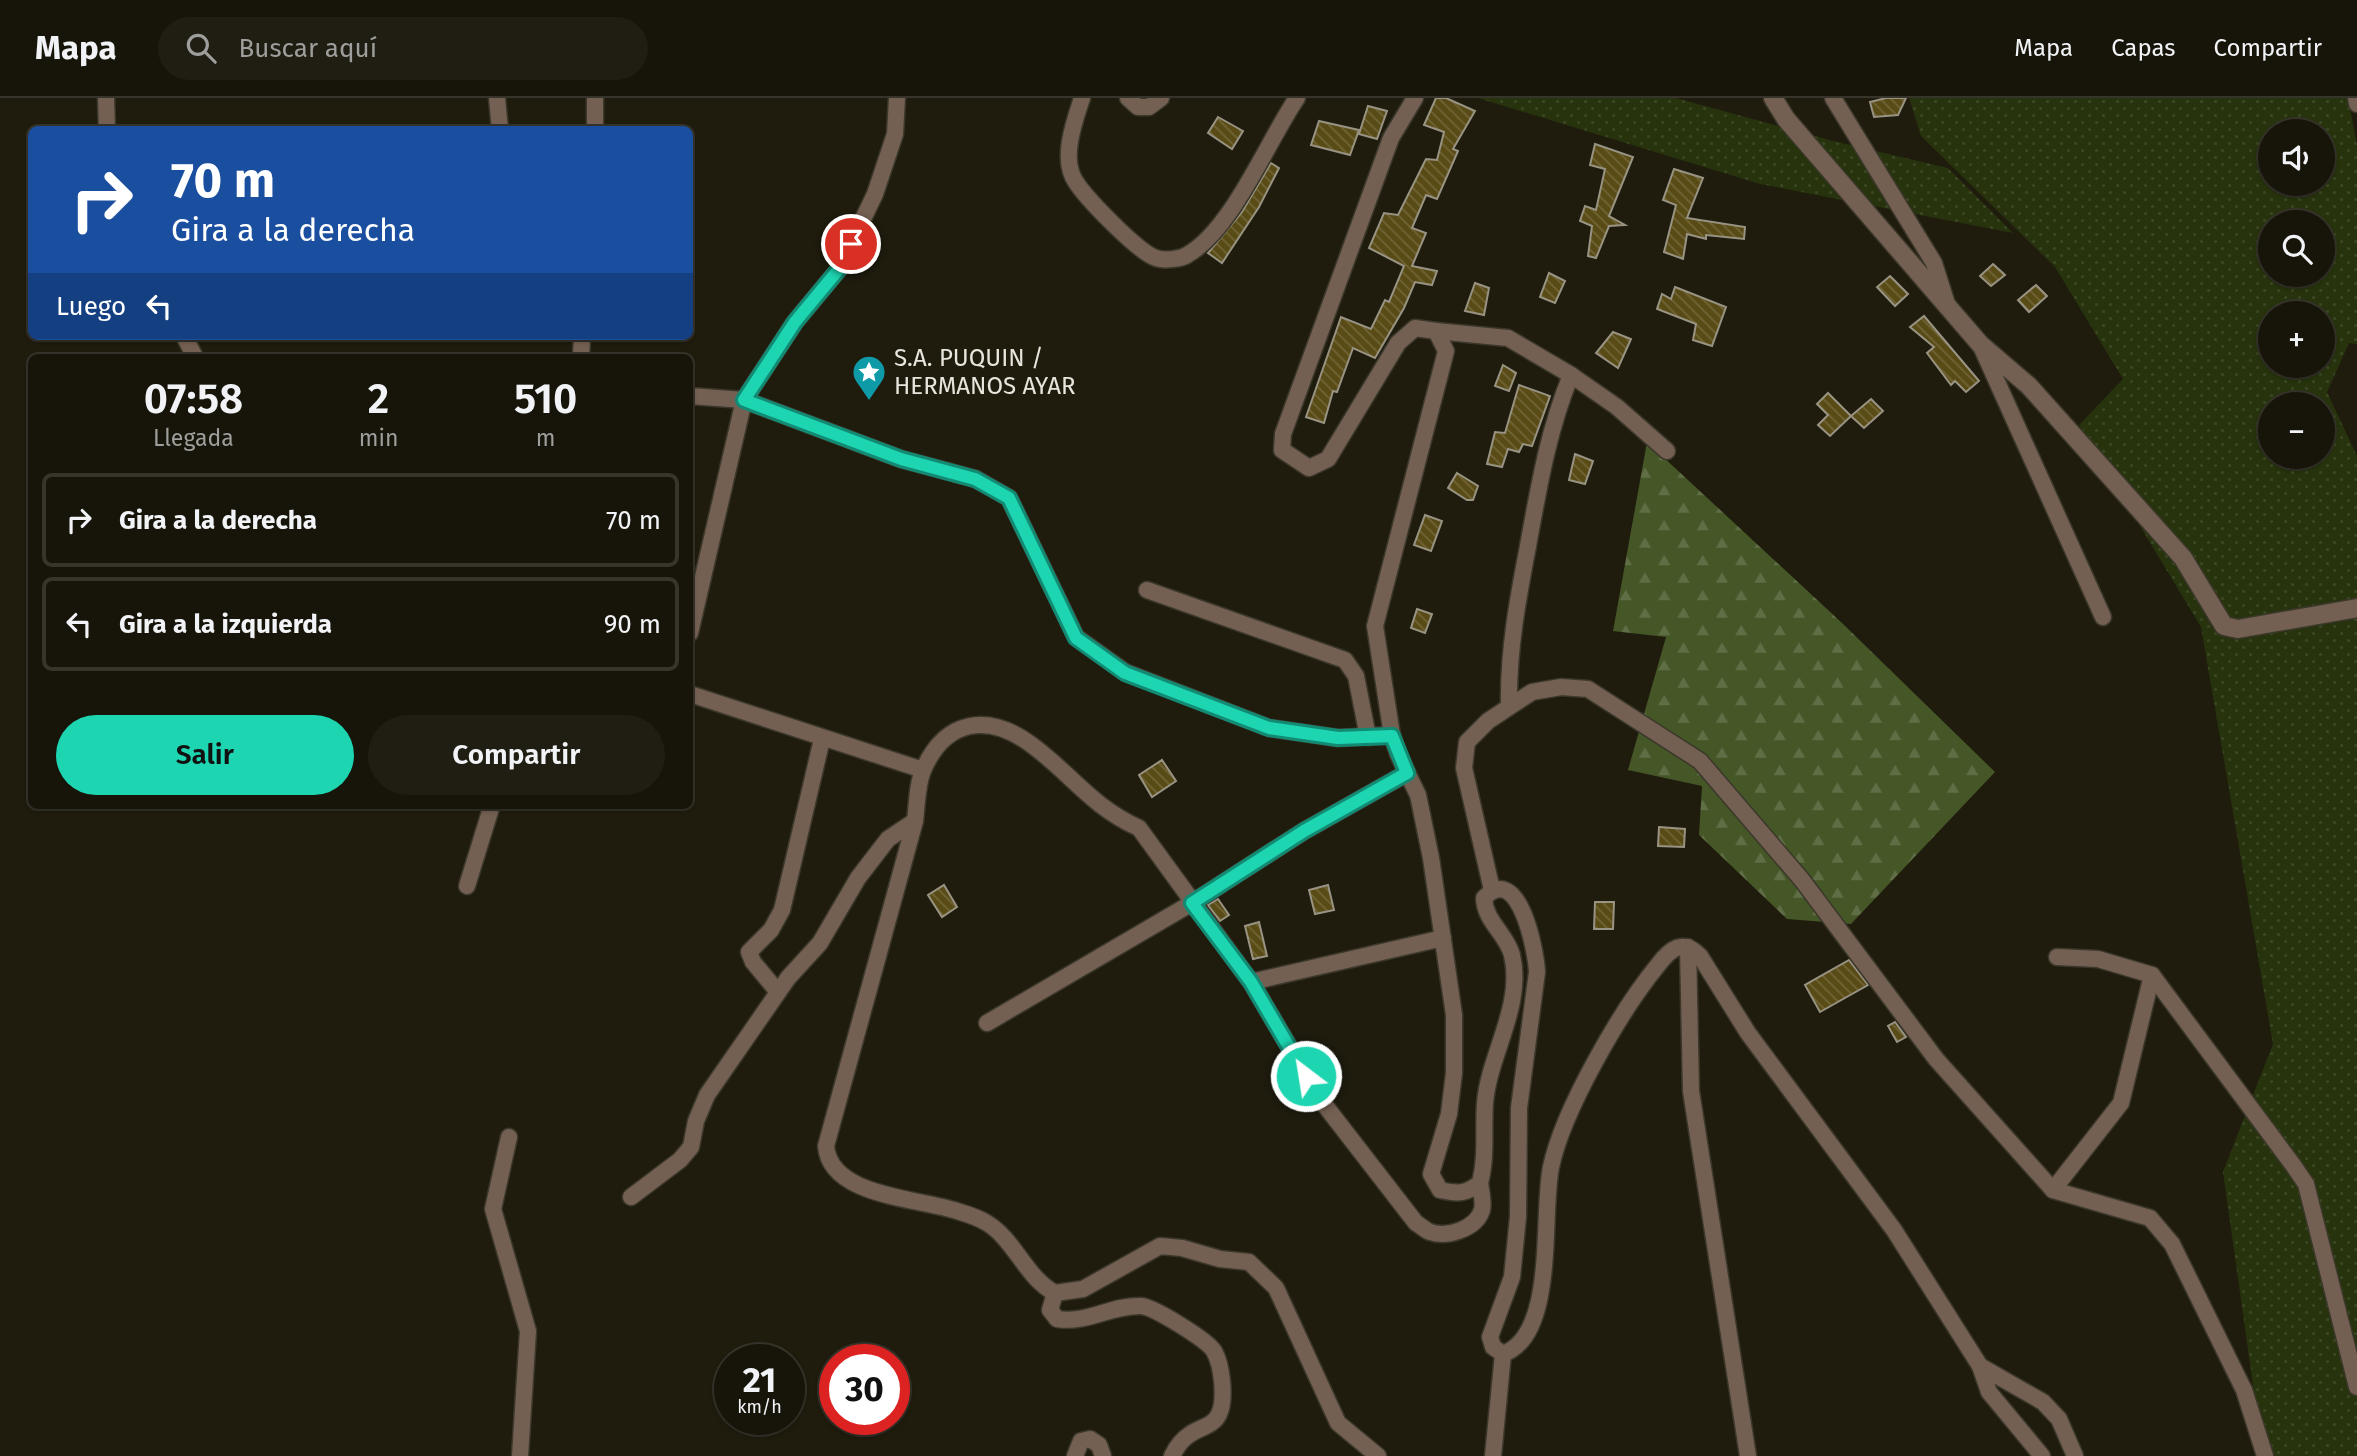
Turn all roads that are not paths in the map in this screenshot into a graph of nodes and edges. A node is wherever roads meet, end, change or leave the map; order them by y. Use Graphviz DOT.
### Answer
graph roads {
  1 [pos="106,98"];
  2 [pos="498,98"];
  3 [pos="594,98"];
  4 [pos="897,98"];
  5 [pos="1082,98"];
  6 [pos="1128,98"];
  7 [pos="1161,98"];
  8 [pos="1297,98"];
  9 [pos="1415,98"];
  10 [pos="1773,98"];
  11 [pos="1833,98"];
  12 [pos="2356,98"];
  13 [pos="2357,104"];
  14 [pos="107,126"];
  15 [pos="500,126"];
  16 [pos="594,126"];
  17 [pos="1948,306"];
  18 [pos="1436,331"];
  19 [pos="1980,344"];
  20 [pos="1571,375"];
  21 [pos="693,396"];
  22 [pos="744,400"];
  23 [pos="1667,451"];
  24 [pos="1147,590"];
  25 [pos="2357,608"];
  26 [pos="2102,617"];
  27 [pos="693,620"];
  28 [pos="693,695"];
  29 [pos="1509,705"];
  30 [pos="1392,736"];
  31 [pos="1367,737"];
  32 [pos="822,739"];
  33 [pos="923,770"];
  34 [pos="1407,773"];
  35 [pos="491,809"];
  36 [pos="915,821"];
  37 [pos="467,886"];
  38 [pos="1492,890"];
  39 [pos="1192,903"];
  40 [pos="1443,938"];
  41 [pos="1688,947"];
  42 [pos="2057,957"];
  43 [pos="2152,975"];
  44 [pos="1251,982"];
  45 [pos="778,992"];
  46 [pos="987,1023"];
  47 [pos="509,1137"];
  48 [pos="1480,1183"];
  49 [pos="2053,1190"];
  50 [pos="631,1197"];
  51 [pos="1055,1293"];
  52 [pos="1503,1354"];
  53 [pos="1980,1366"];
  54 [pos="2357,1387"];
  55 [pos="1494,1453"];
  56 [pos="520,1456"];
  57 [pos="1075,1456"];
  58 [pos="1103,1456"];
  59 [pos="1172,1456"];
  60 [pos="1378,1456"];
  61 [pos="1748,1456"];
  62 [pos="2042,1456"];
  63 [pos="2076,1456"];
  64 [pos="2265,1456"];
  1 -- 14 [label="street"];
  2 -- 15 [label="street"];
  3 -- 16 [label="street"];
  4 -- 22 [label="street"];
  5 -- 8 [label="street"];
  6 -- 7 [label="street"];
  9 -- 18 [label="street"];
  10 -- 17 [label="street"];
  11 -- 17 [label="street"];
  12 -- 13 [label="street"];
  17 -- 19 [label="street"];
  18 -- 20 [label="street"];
  18 -- 30 [label="street"];
  19 -- 25 [label="street"];
  19 -- 26 [label="street"];
  20 -- 23 [label="street"];
  20 -- 29 [label="street"];
  21 -- 22 [label="street"];
  22 -- 27 [label="street"];
  22 -- 31 [label="street"];
  24 -- 31 [label="street"];
  28 -- 32 [label="street"];
  29 -- 38 [label="street"];
  29 -- 49 [label="street"];
  30 -- 31 [label="street"];
  30 -- 34 [label="street"];
  32 -- 33 [label="street"];
  32 -- 45 [label="street"];
  33 -- 36 [label="street"];
  33 -- 39 [label="street"];
  34 -- 39 [label="street"];
  34 -- 40 [label="street"];
  35 -- 37 [label="street"];
  36 -- 45 [label="street"];
  36 -- 51 [label="street"];
  38 -- 48 [label="street"];
  38 -- 52 [label="street"];
  39 -- 44 [label="street"];
  39 -- 46 [label="street"];
  40 -- 44 [label="street"];
  40 -- 48 [label="street"];
  41 -- 52 [label="street"];
  41 -- 53 [label="street"];
  41 -- 61 [label="street"];
  42 -- 43 [label="street"];
  43 -- 49 [label="street"];
  43 -- 54 [label="street"];
  44 -- 48 [label="street"];
  45 -- 50 [label="street"];
  47 -- 56 [label="street"];
  49 -- 64 [label="street"];
  51 -- 59 [label="street"];
  51 -- 60 [label="street"];
  52 -- 55 [label="street"];
  53 -- 62 [label="street"];
  53 -- 63 [label="street"];
  57 -- 58 [label="street"];
}
